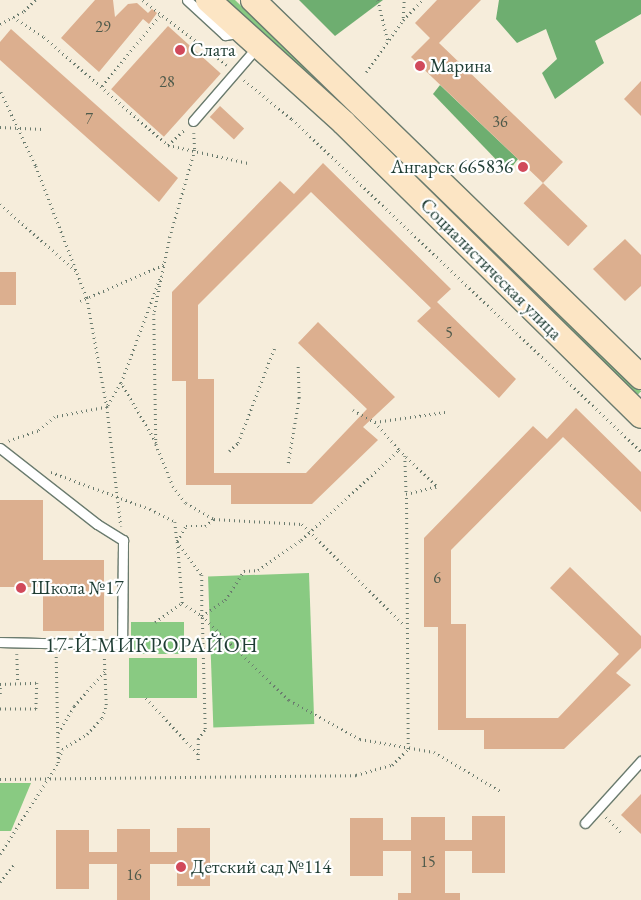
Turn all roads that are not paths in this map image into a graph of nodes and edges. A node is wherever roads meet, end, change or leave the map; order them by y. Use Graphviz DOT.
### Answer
graph roads {
  1 [pos="187,0"];
  2 [pos="208,0"];
  3 [pos="253,0"];
  4 [pos="251,39"];
  5 [pos="193,121"];
  6 [pos="641,377"];
  7 [pos="641,416"];
  8 [pos="3,445"];
  9 [pos="0,642"];
  10 [pos="641,761"];
  11 [pos="585,823"];
  1 -- 4 [label="lane"];
  2 -- 4 [label="street, Социалистическая улица"];
  3 -- 6 [label="street, Социалистическая улица"];
  4 -- 5 [label="lane"];
  4 -- 7 [label="street, Социалистическая улица"];
  8 -- 9 [label="lane"];
  10 -- 11 [label="lane"];
}
